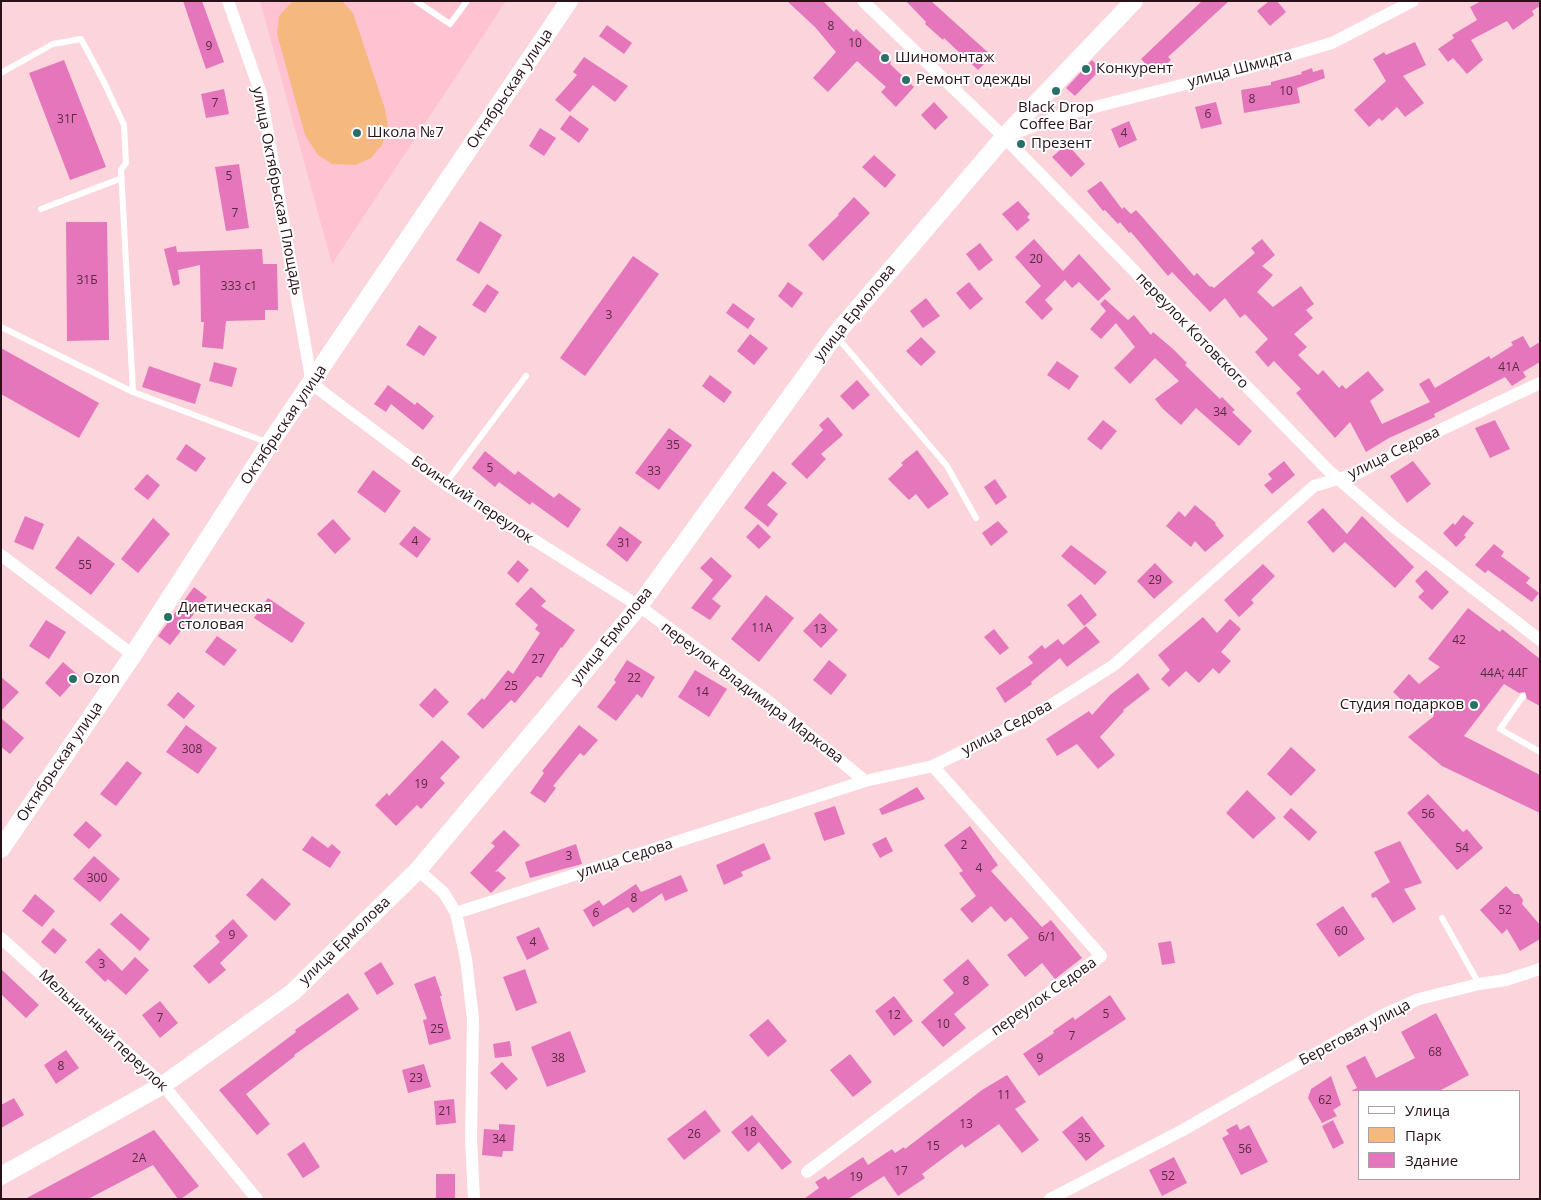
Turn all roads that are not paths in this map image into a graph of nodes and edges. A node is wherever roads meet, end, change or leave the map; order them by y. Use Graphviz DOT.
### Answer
graph roads {
  1 [pos="228,1"];
  2 [pos="416,1"];
  3 [pos="467,1"];
  4 [pos="569,1"];
  5 [pos="863,1"];
  6 [pos="1134,1"];
  7 [pos="1413,1"];
  8 [pos="1,74"];
  9 [pos="1004,138"];
  10 [pos="122,178"];
  11 [pos="41,209"];
  12 [pos="1,327"];
  13 [pos="835,334"];
  14 [pos="526,376"];
  15 [pos="312,384"];
  16 [pos="1540,384"];
  17 [pos="133,392"];
  18 [pos="270,443"];
  19 [pos="1340,479"];
  20 [pos="445,484"];
  21 [pos="976,518"];
  22 [pos="1,555"];
  23 [pos="638,606"];
  24 [pos="1540,640"];
  25 [pos="133,655"];
  26 [pos="1523,696"];
  27 [pos="1540,752"];
  28 [pos="933,766"];
  29 [pos="865,781"];
  30 [pos="1,849"];
  31 [pos="418,870"];
  32 [pos="456,913"];
  33 [pos="1442,918"];
  34 [pos="1,938"];
  35 [pos="1540,969"];
  36 [pos="1479,984"];
  37 [pos="163,1085"];
  38 [pos="806,1172"];
  39 [pos="1,1176"];
  40 [pos="257,1199"];
  41 [pos="474,1199"];
  42 [pos="1050,1199"];
  1 -- 15 [label="street, улица Октябрьская Площадь"];
  2 -- 3 [label="lane"];
  4 -- 15 [label="street, Октябрьская улица"];
  5 -- 9 [label="street, переулок Котовского"];
  6 -- 9 [label="street, улица Ермолова"];
  7 -- 9 [label="street, улица Шмидта"];
  8 -- 10 [label="lane"];
  9 -- 13 [label="street, улица Ермолова"];
  9 -- 19 [label="street, переулок Котовского"];
  10 -- 11 [label="lane"];
  10 -- 17 [label="lane"];
  12 -- 17 [label="lane"];
  13 -- 21 [label="lane"];
  13 -- 23 [label="street, улица Ермолова"];
  14 -- 20 [label="lane"];
  15 -- 18 [label="street, Октябрьская улица"];
  15 -- 20 [label="street, Боинский переулок"];
  16 -- 19 [label="street, улица Седова"];
  17 -- 18 [label="lane"];
  18 -- 25 [label="street, Октябрьская улица"];
  19 -- 24 [label="street, переулок Котовского"];
  19 -- 28 [label="street, улица Седова"];
  20 -- 23 [label="street, Боинский переулок"];
  22 -- 25 [label="street"];
  23 -- 29 [label="street, переулок Владимира Маркова"];
  23 -- 31 [label="street, улица Ермолова"];
  25 -- 30 [label="street, Октябрьская улица"];
  26 -- 27 [label="lane"];
  28 -- 29 [label="street, улица Седова"];
  28 -- 38 [label="street, переулок Седова"];
  29 -- 32 [label="street, улица Седова"];
  31 -- 32 [label="street"];
  31 -- 37 [label="street, улица Ермолова"];
  32 -- 41 [label="street"];
  33 -- 36 [label="lane"];
  34 -- 37 [label="street, Мельничный переулок"];
  35 -- 36 [label="street, Береговая улица"];
  36 -- 42 [label="street, Береговая улица"];
  37 -- 39 [label="street, улица Ермолова"];
  37 -- 40 [label="street, Мельничный переулок"];
}
